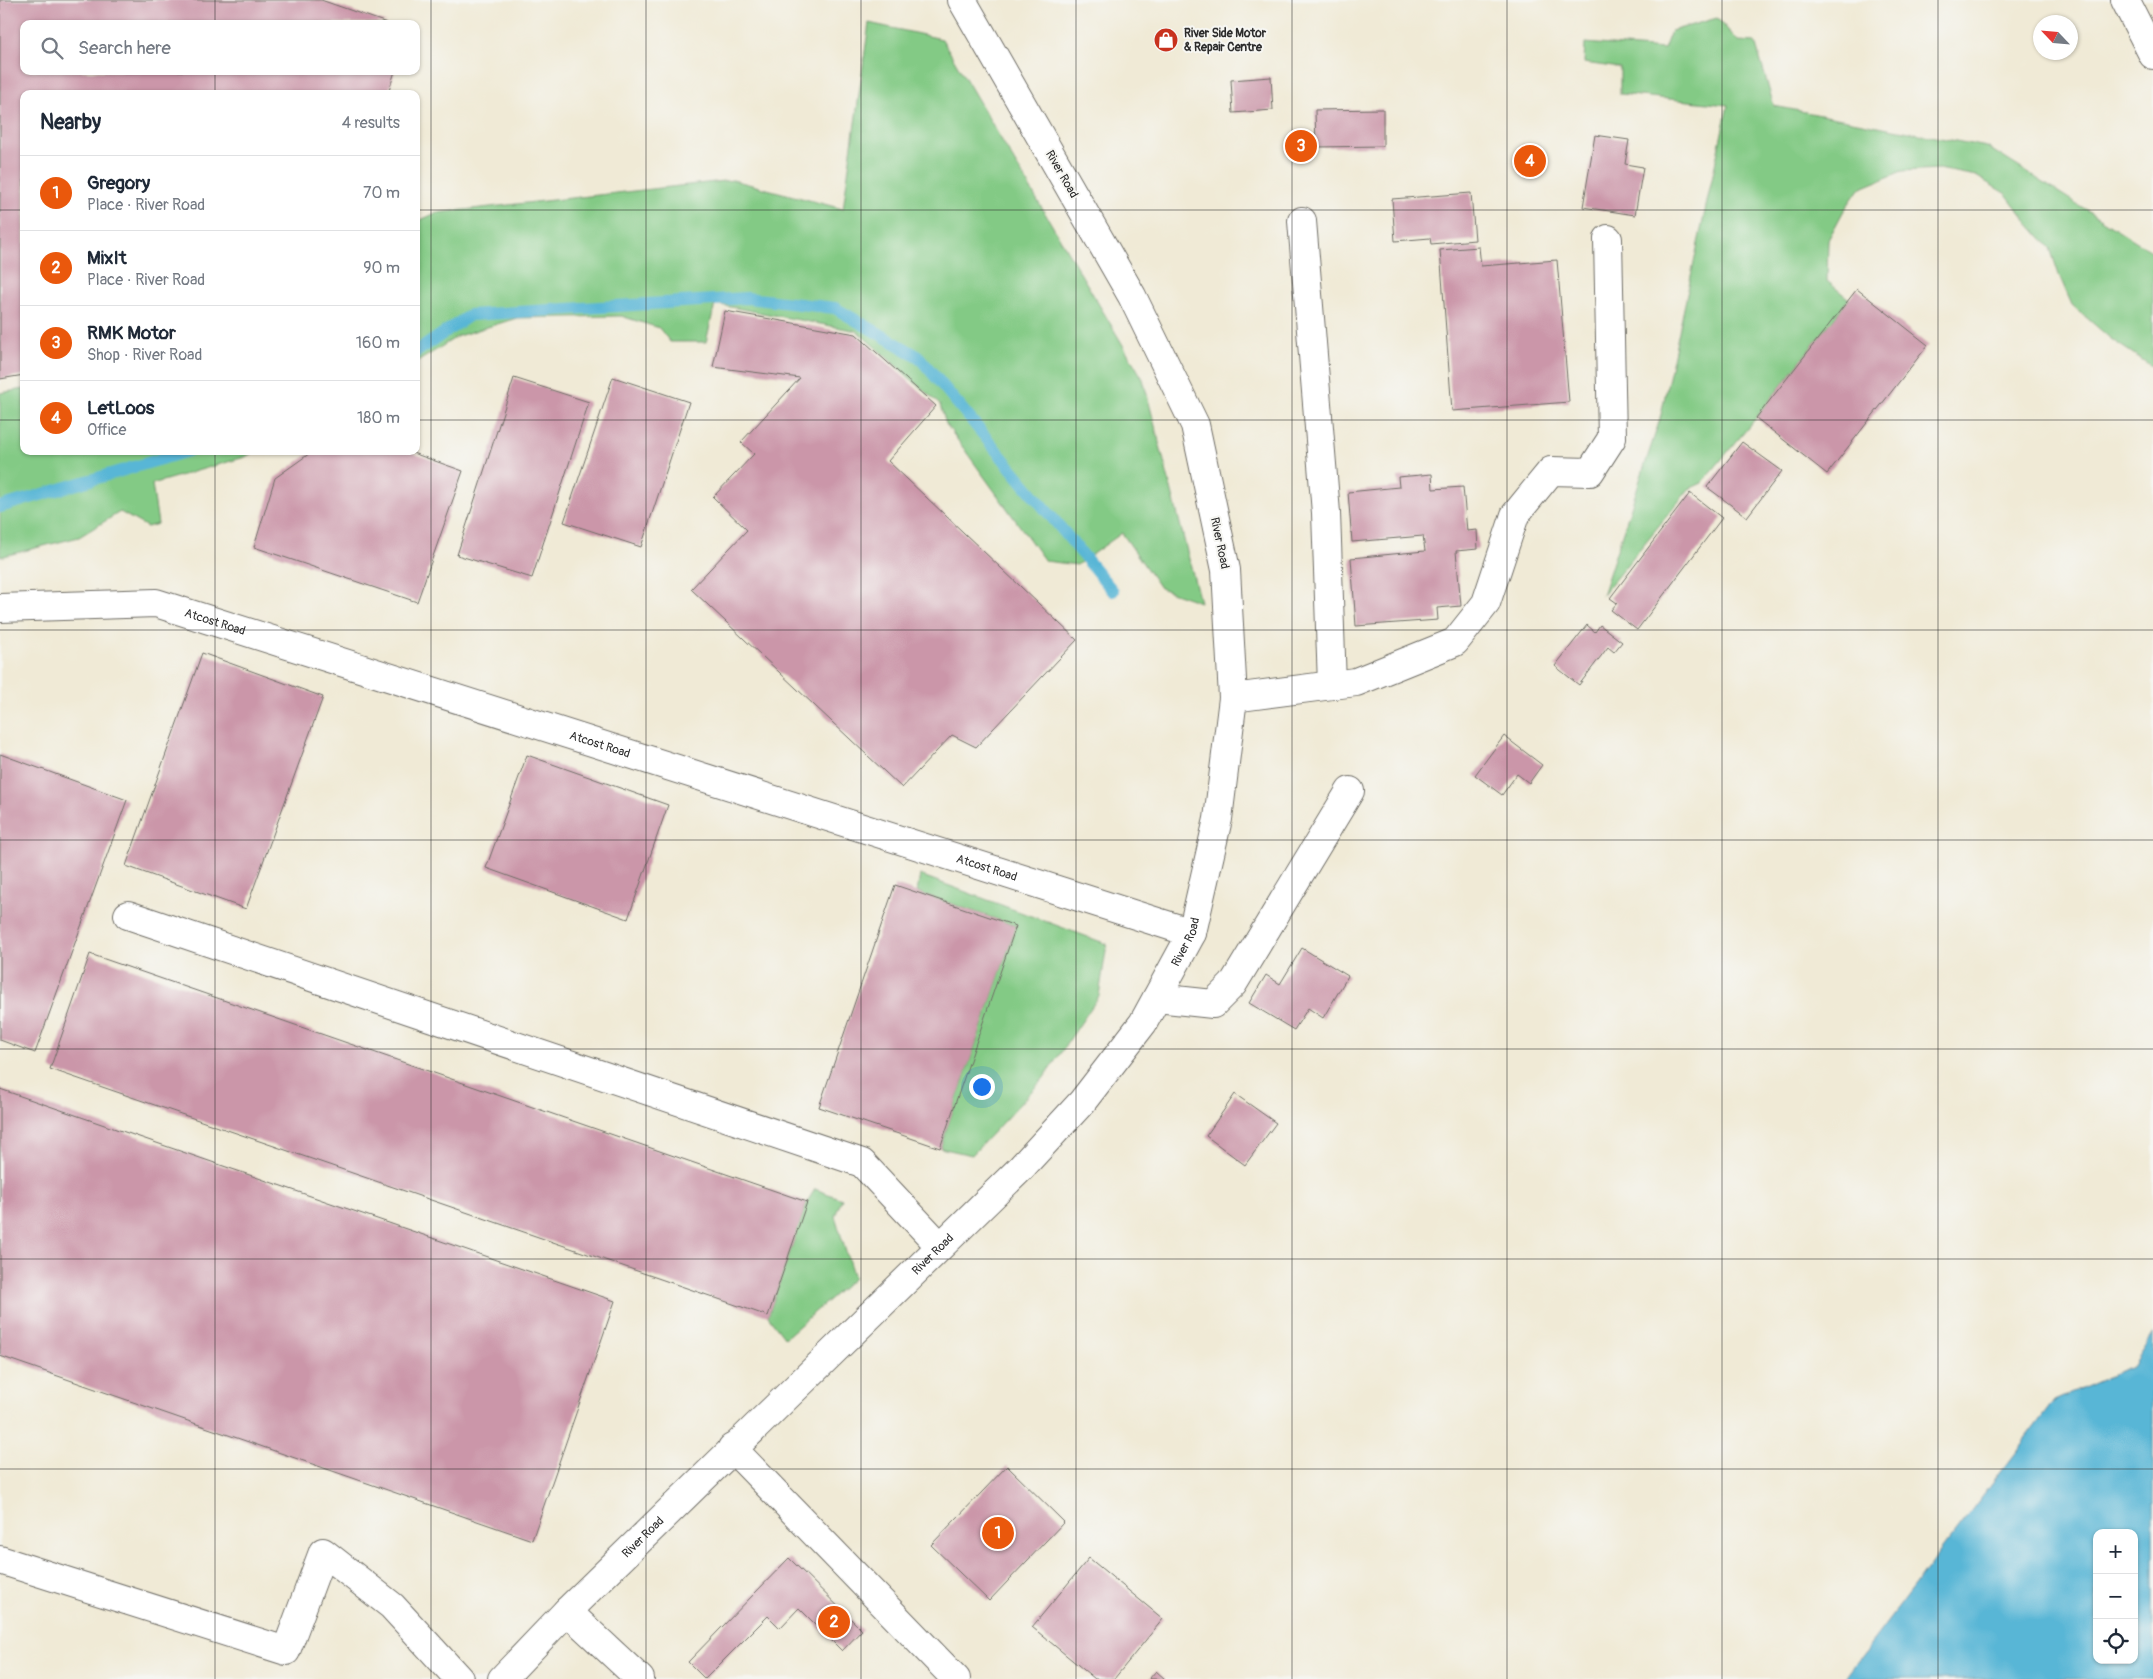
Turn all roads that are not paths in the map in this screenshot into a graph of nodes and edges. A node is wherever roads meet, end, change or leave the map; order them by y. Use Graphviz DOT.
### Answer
graph roads {
  1 [pos="962,0"];
  2 [pos="2125,0"];
  3 [pos="2153,55"];
  4 [pos="1302,221"];
  5 [pos="1608,239"];
  6 [pos="0,608"];
  7 [pos="1332,685"];
  8 [pos="1233,698"];
  9 [pos="1350,791"];
  10 [pos="128,915"];
  11 [pos="1192,933"];
  12 [pos="1157,998"];
  13 [pos="940,1246"];
  14 [pos="732,1448"];
  15 [pos="0,1560"];
  16 [pos="566,1611"];
  17 [pos="504,1678"];
  18 [pos="458,1679"];
  19 [pos="640,1679"];
  20 [pos="956,1679"];
  1 -- 8 [label="street, River Road"];
  2 -- 3 [label="street"];
  4 -- 7 [label="street"];
  5 -- 7 [label="street"];
  6 -- 11 [label="street, Atcost Road"];
  7 -- 8 [label="street"];
  8 -- 11 [label="street, River Road"];
  9 -- 12 [label="street"];
  10 -- 13 [label="street"];
  11 -- 12 [label="street, River Road"];
  12 -- 13 [label="street, River Road"];
  13 -- 14 [label="street, River Road"];
  14 -- 16 [label="street, River Road"];
  14 -- 20 [label="street"];
  15 -- 18 [label="street"];
  16 -- 17 [label="street, River Road"];
  16 -- 19 [label="street"];
}
